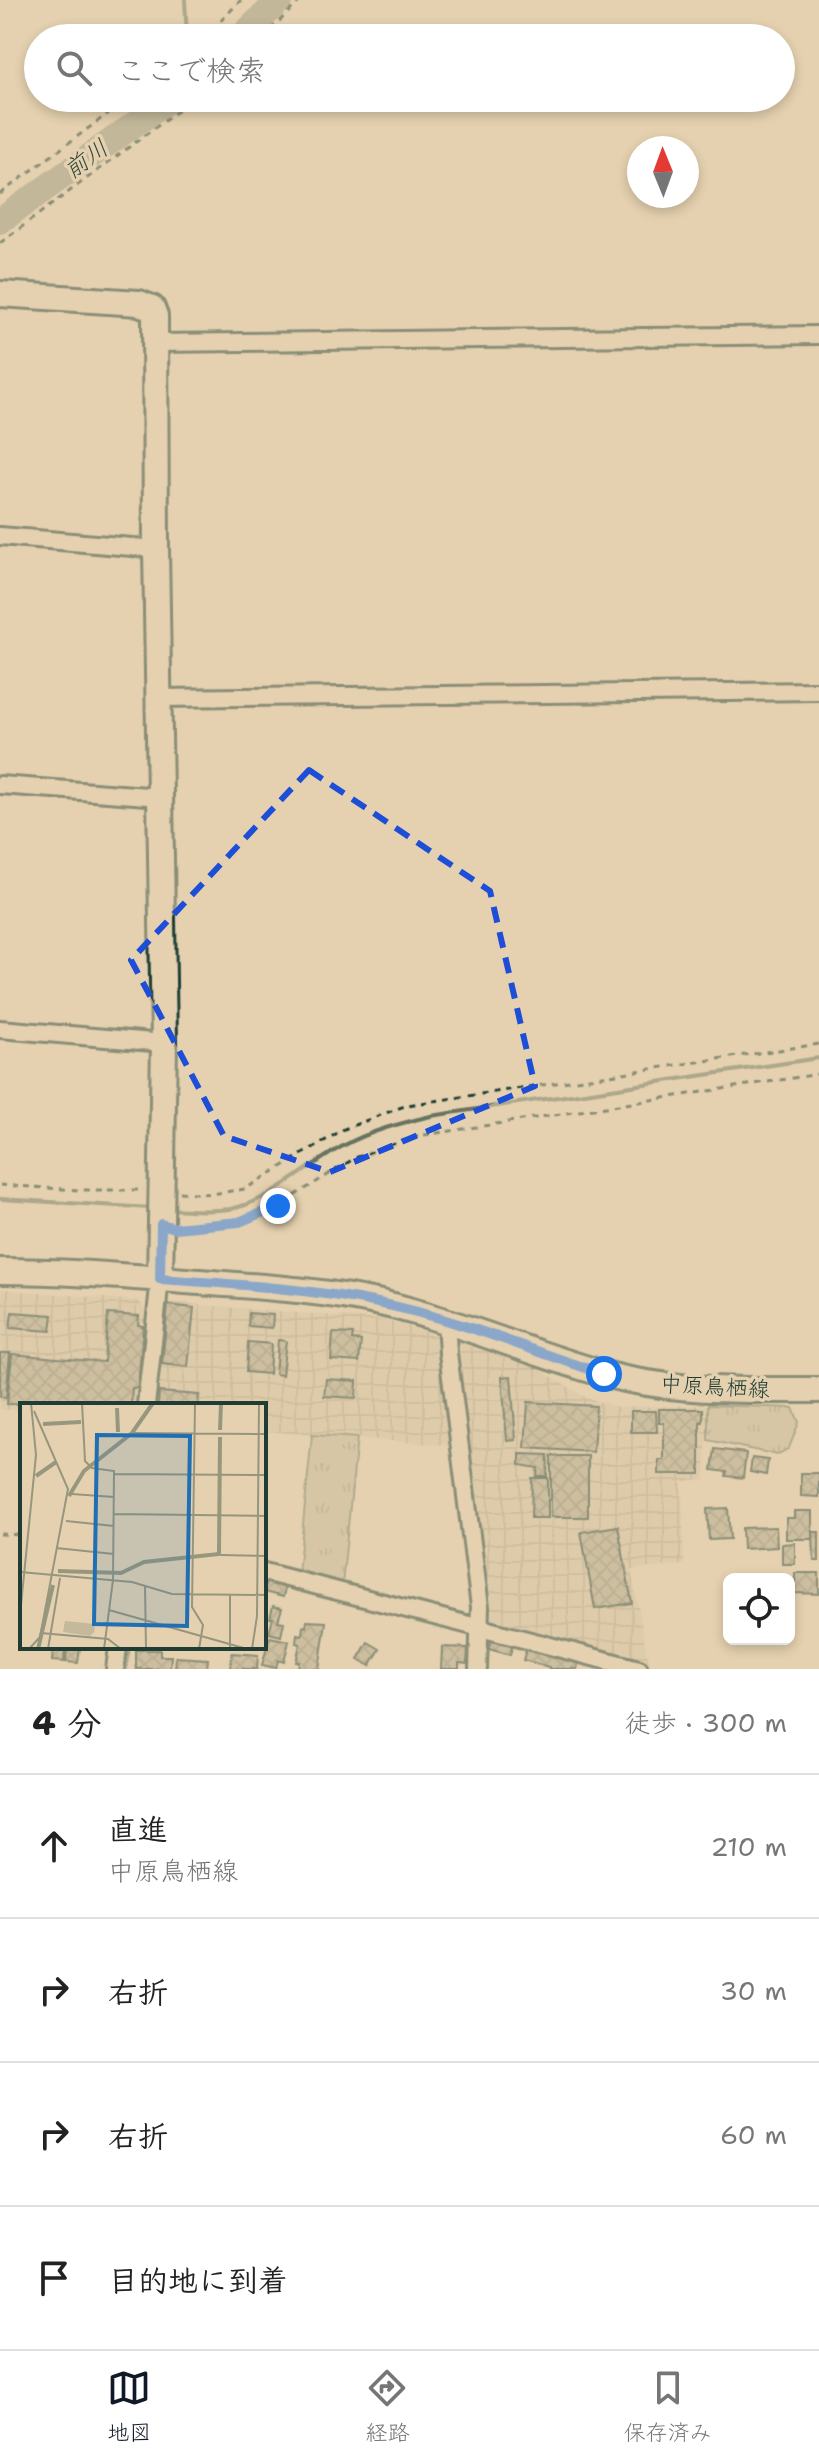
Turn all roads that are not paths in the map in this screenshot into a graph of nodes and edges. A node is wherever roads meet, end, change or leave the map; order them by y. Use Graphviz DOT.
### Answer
graph roads {
  1 [pos="0,294"];
  2 [pos="819,335"];
  3 [pos="155,343"];
  4 [pos="0,536"];
  5 [pos="156,549"];
  6 [pos="819,691"];
  7 [pos="158,698"];
  8 [pos="0,785"];
  9 [pos="161,797"];
  10 [pos="0,1029"];
  11 [pos="164,1043"];
  12 [pos="0,1271"];
  13 [pos="160,1279"];
  14 [pos="446,1320"];
  15 [pos="819,1390"];
  16 [pos="146,1403"];
  17 [pos="266,1573"];
  18 [pos="481,1627"];
  19 [pos="118,1649"];
  20 [pos="115,1669"];
  21 [pos="478,1669"];
  22 [pos="639,1669"];
  1 -- 3 [label="street"];
  2 -- 3 [label="street"];
  3 -- 5 [label="street"];
  4 -- 5 [label="street"];
  5 -- 7 [label="street"];
  6 -- 7 [label="street"];
  7 -- 9 [label="street"];
  8 -- 9 [label="street"];
  9 -- 11 [label="street"];
  10 -- 11 [label="street"];
  11 -- 13 [label="street"];
  12 -- 13 [label="street, 中原鳥栖線"];
  13 -- 14 [label="street, 中原鳥栖線"];
  13 -- 16 [label="street"];
  14 -- 15 [label="street, 中原鳥栖線"];
  14 -- 18 [label="street"];
  17 -- 18 [label="street"];
  18 -- 21 [label="street"];
  18 -- 22 [label="street"];
  19 -- 20 [label="street"];
}
